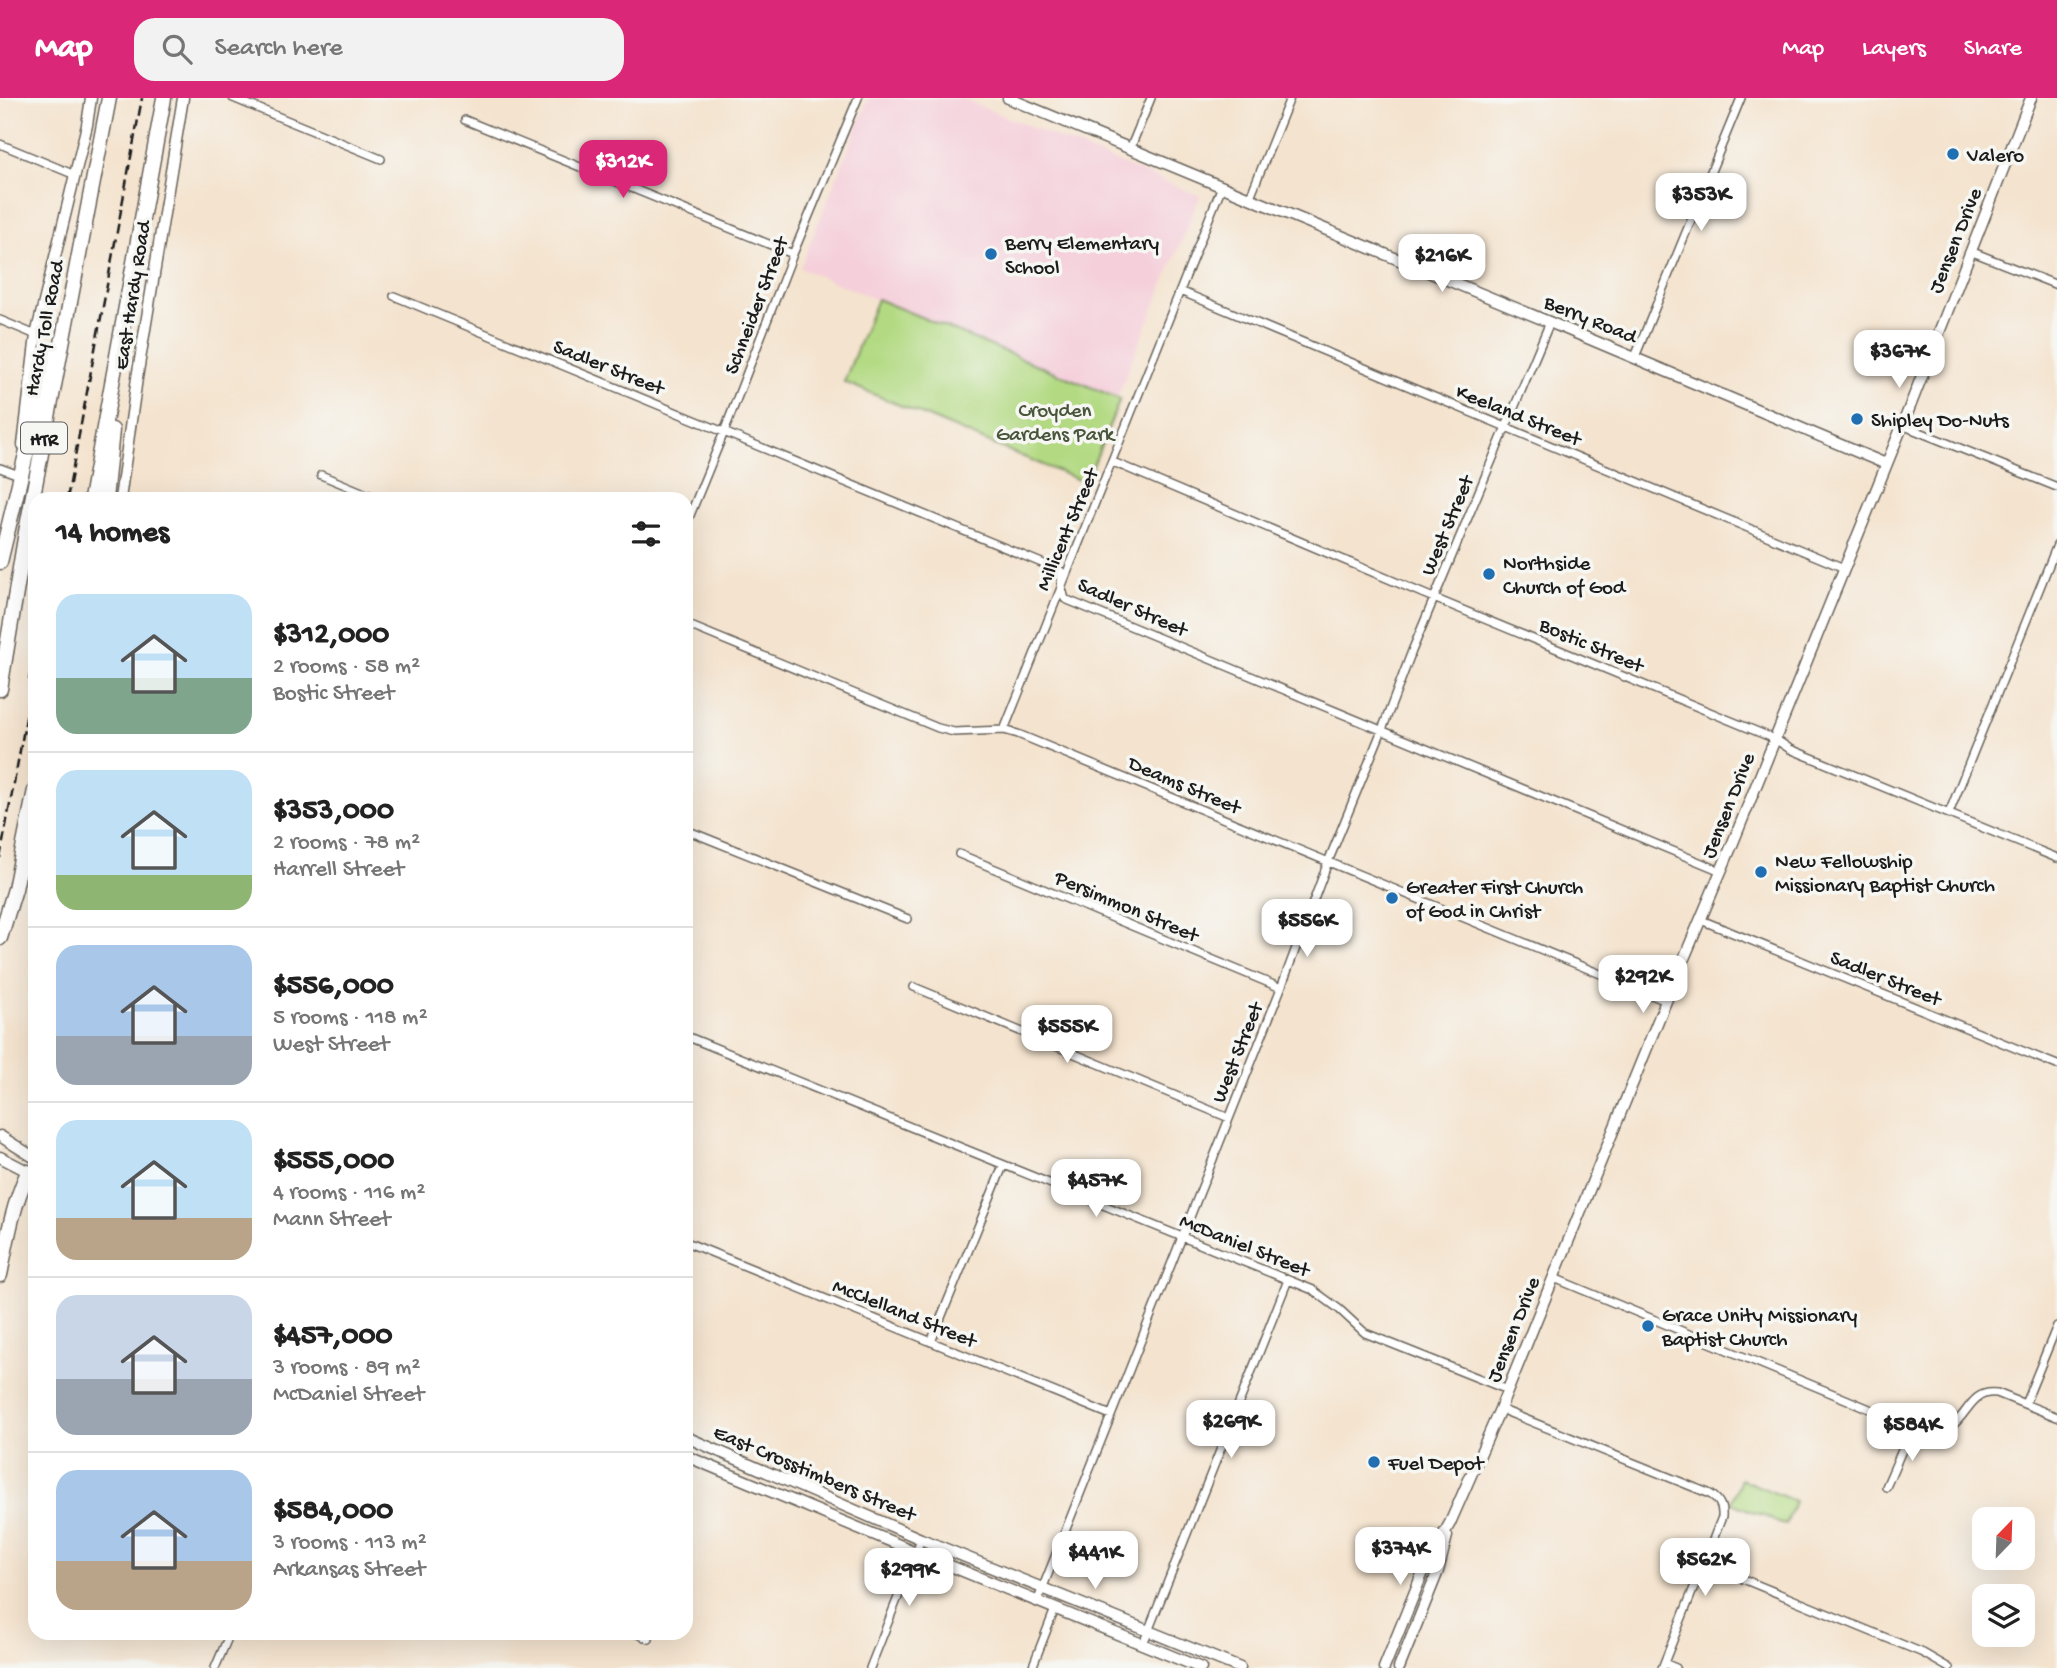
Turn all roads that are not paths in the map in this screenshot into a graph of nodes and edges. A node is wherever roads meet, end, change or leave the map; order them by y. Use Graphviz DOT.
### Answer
graph roads {
  1 [pos="91,98"];
  2 [pos="108,98"];
  3 [pos="164,98"];
  4 [pos="183,98"];
  5 [pos="233,98"];
  6 [pos="858,98"];
  7 [pos="1008,98"];
  8 [pos="1151,98"];
  9 [pos="1290,98"];
  10 [pos="1741,98"];
  11 [pos="2031,98"];
  12 [pos="465,120"];
  13 [pos="0,144"];
  14 [pos="1130,149"];
  15 [pos="381,159"];
  16 [pos="75,174"];
  17 [pos="1222,186"];
  18 [pos="91,187"];
  19 [pos="1250,197"];
  20 [pos="1970,251"];
  21 [pos="793,254"];
  22 [pos="2057,285"];
  23 [pos="1180,291"];
  24 [pos="394,296"];
  25 [pos="0,320"];
  26 [pos="1550,322"];
  27 [pos="36,335"];
  28 [pos="1635,357"];
  29 [pos="117,358"];
  30 [pos="1902,425"];
  31 [pos="1506,428"];
  32 [pos="724,432"];
  33 [pos="1113,462"];
  34 [pos="1886,464"];
  35 [pos="0,468"];
  36 [pos="19,475"];
  37 [pos="321,475"];
  38 [pos="2057,486"];
  39 [pos="34,492"];
  40 [pos="92,492"];
  41 [pos="106,492"];
  42 [pos="121,492"];
  43 [pos="362,492"];
  44 [pos="693,508"];
  45 [pos="28,521"];
  46 [pos="2057,545"];
  47 [pos="0,561"];
  48 [pos="1844,568"];
  49 [pos="1061,586"];
  50 [pos="1435,598"];
  51 [pos="693,627"];
  52 [pos="0,690"];
  53 [pos="1004,730"];
  54 [pos="1382,730"];
  55 [pos="1775,739"];
  56 [pos="1949,813"];
  57 [pos="28,825"];
  58 [pos="693,833"];
  59 [pos="959,854"];
  60 [pos="2057,858"];
  61 [pos="1328,862"];
  62 [pos="1721,871"];
  63 [pos="908,919"];
  64 [pos="1701,920"];
  65 [pos="0,938"];
  66 [pos="915,987"];
  67 [pos="1281,988"];
  68 [pos="1666,1001"];
  69 [pos="693,1039"];
  70 [pos="2057,1065"];
  71 [pos="1229,1118"];
  72 [pos="0,1136"];
  73 [pos="0,1157"];
  74 [pos="28,1161"];
  75 [pos="28,1165"];
  76 [pos="1003,1166"];
  77 [pos="28,1176"];
  78 [pos="1182,1237"];
  79 [pos="693,1245"];
  80 [pos="0,1275"];
  81 [pos="1554,1278"];
  82 [pos="1288,1280"];
  83 [pos="2057,1326"];
  84 [pos="931,1342"];
  85 [pos="1508,1390"];
  86 [pos="2025,1404"];
  87 [pos="1500,1409"];
  88 [pos="1111,1415"];
  89 [pos="2057,1417"];
  90 [pos="1912,1427"];
  91 [pos="693,1440"];
  92 [pos="693,1459"];
  93 [pos="776,1476"];
  94 [pos="1886,1487"];
  95 [pos="769,1492"];
  96 [pos="1450,1523"];
  97 [pos="921,1539"];
  98 [pos="916,1552"];
  99 [pos="1704,1563"];
  100 [pos="1417,1587"];
  101 [pos="1042,1588"];
  102 [pos="1430,1593"];
  103 [pos="1037,1602"];
  104 [pos="1055,1609"];
  105 [pos="1148,1630"];
  106 [pos="228,1640"];
  107 [pos="1143,1644"];
  108 [pos="1221,1664"];
  109 [pos="1663,1666"];
  110 [pos="218,1667"];
  111 [pos="870,1668"];
  112 [pos="1032,1668"];
  113 [pos="1201,1668"];
  114 [pos="1240,1668"];
  115 [pos="1384,1668"];
  116 [pos="1399,1668"];
  117 [pos="1676,1668"];
  118 [pos="1949,1668"];
  1 -- 16 [label="main road"];
  2 -- 18 [label="highway, Hardy Toll Road / HTR"];
  3 -- 29 [label="highway"];
  4 -- 42 [label="main road, East Hardy Road"];
  5 -- 15 [label="street"];
  6 -- 21 [label="street, Schneider Street"];
  7 -- 14 [label="main road, Berry Road"];
  8 -- 14 [label="street"];
  9 -- 19 [label="street"];
  10 -- 28 [label="street"];
  11 -- 20 [label="main road, Jensen Drive"];
  12 -- 21 [label="street"];
  13 -- 16 [label="street"];
  14 -- 17 [label="main road, Berry Road"];
  16 -- 27 [label="main road"];
  17 -- 19 [label="main road, Berry Road"];
  17 -- 23 [label="street, Millicent Street"];
  18 -- 39 [label="highway, Hardy Toll Road / HTR"];
  18 -- 47 [label="highway"];
  19 -- 26 [label="main road, Berry Road"];
  20 -- 22 [label="street"];
  20 -- 30 [label="main road, Jensen Drive"];
  21 -- 32 [label="street, Schneider Street"];
  23 -- 31 [label="street, Keeland Street"];
  23 -- 33 [label="street, Millicent Street"];
  24 -- 32 [label="street, Sadler Street"];
  25 -- 27 [label="street"];
  26 -- 28 [label="main road, Berry Road"];
  26 -- 31 [label="street, West Street"];
  27 -- 36 [label="main road"];
  28 -- 34 [label="main road, Berry Road"];
  29 -- 40 [label="highway"];
  29 -- 41 [label="highway"];
  30 -- 34 [label="main road, Jensen Drive"];
  30 -- 38 [label="street"];
  31 -- 48 [label="street, Keeland Street"];
  31 -- 50 [label="street, West Street"];
  32 -- 44 [label="street, Schneider Street"];
  32 -- 49 [label="street, Sadler Street"];
  33 -- 49 [label="street, Millicent Street"];
  33 -- 50 [label="street, Bostic Street"];
  34 -- 48 [label="main road, Jensen Drive"];
  35 -- 36 [label="street"];
  36 -- 47 [label="main road"];
  37 -- 43 [label="street"];
  45 -- 52 [label="highway, Hardy Toll Road / HTR"];
  46 -- 56 [label="street"];
  48 -- 55 [label="main road, Jensen Drive"];
  49 -- 53 [label="street, Millicent Street"];
  49 -- 54 [label="street, Sadler Street"];
  50 -- 54 [label="street, West Street"];
  50 -- 55 [label="street, Bostic Street"];
  51 -- 53 [label="street, Deams Street"];
  53 -- 61 [label="street, Deams Street"];
  54 -- 61 [label="street, West Street"];
  54 -- 62 [label="street, Sadler Street"];
  55 -- 56 [label="street, Bostic Street"];
  55 -- 62 [label="main road, Jensen Drive"];
  56 -- 60 [label="street, Bostic Street"];
  57 -- 65 [label="highway"];
  58 -- 63 [label="street"];
  59 -- 67 [label="street, Persimmon Street"];
  61 -- 67 [label="street, West Street"];
  61 -- 68 [label="street, Deams Street"];
  62 -- 64 [label="main road, Jensen Drive"];
  64 -- 68 [label="main road, Jensen Drive"];
  64 -- 70 [label="street, Sadler Street"];
  66 -- 71 [label="street"];
  67 -- 71 [label="street, West Street"];
  68 -- 81 [label="main road, Jensen Drive"];
  69 -- 76 [label="street, McDaniel Street"];
  71 -- 78 [label="street, West Street"];
  72 -- 74 [label="main road"];
  73 -- 75 [label="main road"];
  76 -- 78 [label="street, McDaniel Street"];
  76 -- 84 [label="street"];
  77 -- 80 [label="highway"];
  78 -- 82 [label="street, McDaniel Street"];
  78 -- 88 [label="street, West Street"];
  79 -- 84 [label="street, McClelland Street"];
  81 -- 85 [label="main road, Jensen Drive"];
  81 -- 90 [label="street"];
  82 -- 85 [label="street, McDaniel Street"];
  82 -- 105 [label="street"];
  83 -- 86 [label="street"];
  84 -- 88 [label="street, McClelland Street"];
  85 -- 87 [label="main road, Jensen Drive"];
  86 -- 89 [label="street"];
  86 -- 90 [label="street"];
  87 -- 96 [label="main road, Jensen Drive"];
  87 -- 99 [label="street"];
  88 -- 101 [label="street, West Street"];
  90 -- 94 [label="street"];
  91 -- 93 [label="main road, East Crosstimbers Street"];
  92 -- 95 [label="main road, East Crosstimbers Street"];
  93 -- 95 [label="main road"];
  93 -- 97 [label="main road, East Crosstimbers Street"];
  95 -- 98 [label="main road, East Crosstimbers Street"];
  96 -- 100 [label="main road, Jensen Drive"];
  96 -- 102 [label="main road, Jensen Drive"];
  97 -- 98 [label="street"];
  97 -- 101 [label="main road, East Crosstimbers Street"];
  98 -- 103 [label="main road, East Crosstimbers Street"];
  98 -- 111 [label="street"];
  99 -- 109 [label="street"];
  99 -- 118 [label="street"];
  100 -- 102 [label="main road"];
  100 -- 115 [label="main road, Jensen Drive"];
  101 -- 103 [label="street, West Street"];
  101 -- 105 [label="main road, East Crosstimbers Street"];
  102 -- 116 [label="main road, Jensen Drive"];
  103 -- 104 [label="main road, East Crosstimbers Street"];
  104 -- 107 [label="main road, East Crosstimbers Street"];
  104 -- 112 [label="street"];
  105 -- 107 [label="street"];
  105 -- 108 [label="main road, East Crosstimbers Street"];
  106 -- 110 [label="street"];
  107 -- 113 [label="main road, East Crosstimbers Street"];
  108 -- 114 [label="main road, East Crosstimbers Street"];
  109 -- 117 [label="street"];
}
